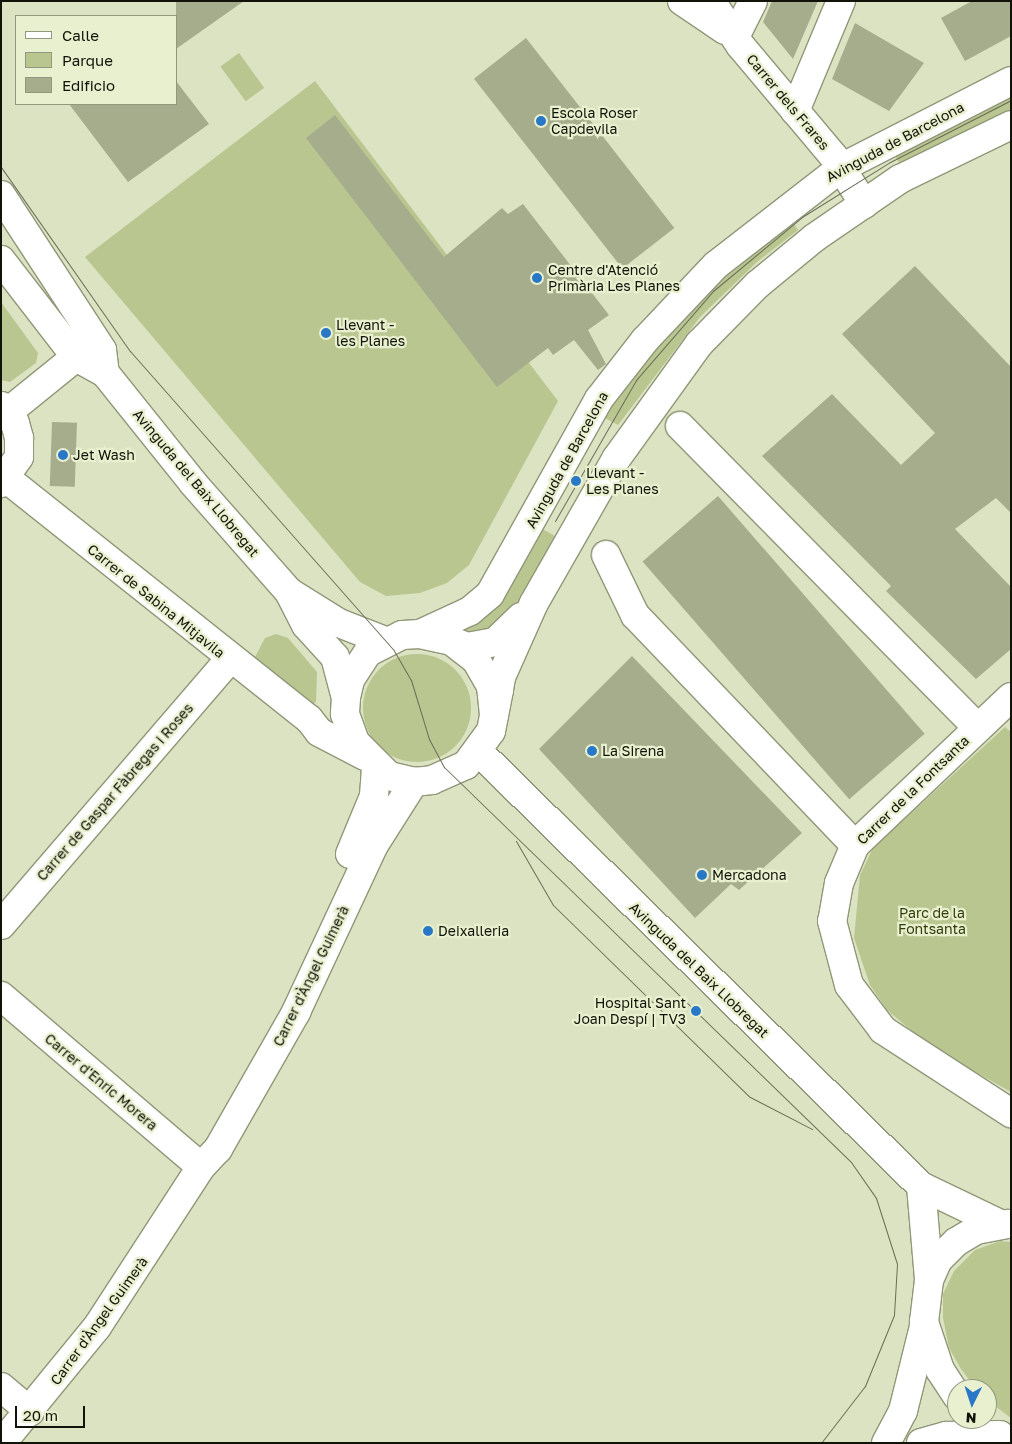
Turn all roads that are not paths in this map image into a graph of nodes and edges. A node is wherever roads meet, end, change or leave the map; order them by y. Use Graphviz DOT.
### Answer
graph roads {
  1 [pos="682,1"];
  2 [pos="712,1"];
  3 [pos="753,1"];
  4 [pos="841,1"];
  5 [pos="735,36"];
  6 [pos="1011,81"];
  7 [pos="795,111"];
  8 [pos="1011,125"];
  9 [pos="841,168"];
  10 [pos="1,196"];
  11 [pos="864,204"];
  12 [pos="1,260"];
  13 [pos="76,357"];
  14 [pos="105,372"];
  15 [pos="4,409"];
  16 [pos="680,426"];
  17 [pos="4,481"];
  18 [pos="606,555"];
  19 [pos="289,592"];
  20 [pos="534,603"];
  21 [pos="420,634"];
  22 [pos="385,641"];
  23 [pos="452,641"];
  24 [pos="229,660"];
  25 [pos="1011,697"];
  26 [pos="346,706"];
  27 [pos="494,715"];
  28 [pos="309,719"];
  29 [pos="978,727"];
  30 [pos="479,752"];
  31 [pos="370,762"];
  32 [pos="414,782"];
  33 [pos="855,845"];
  34 [pos="1,925"];
  35 [pos="1,996"];
  36 [pos="1011,1113"];
  37 [pos="201,1167"];
  38 [pos="921,1186"];
  39 [pos="1008,1223"];
  40 [pos="929,1280"];
  41 [pos="924,1322"];
  42 [pos="947,1381"];
  43 [pos="1,1387"];
  44 [pos="30,1412"];
  45 [pos="997,1432"];
  46 [pos="2,1443"];
  47 [pos="886,1443"];
  48 [pos="921,1443"];
  1 -- 5 [label="street, Carrer dels Frares"];
  2 -- 5 [label="street, Carrer dels Frares"];
  3 -- 5 [label="street"];
  4 -- 7 [label="street"];
  5 -- 7 [label="street, Carrer dels Frares"];
  6 -- 9 [label="street, Avinguda de Barcelona"];
  7 -- 9 [label="street, Carrer dels Frares"];
  8 -- 11 [label="street"];
  9 -- 11 [label="street, Carrer dels Frares"];
  9 -- 21 [label="street, Avinguda de Barcelona"];
  10 -- 14 [label="street, Avinguda del Baix Llobregat"];
  11 -- 20 [label="street"];
  12 -- 13 [label="street, Avinguda del Baix Llobregat"];
  13 -- 14 [label="street, Avinguda del Baix Llobregat"];
  13 -- 15 [label="street"];
  14 -- 19 [label="street, Avinguda del Baix Llobregat"];
  15 -- 17 [label="street"];
  16 -- 29 [label="street"];
  17 -- 24 [label="street, Carrer de Sabina Mitjavila"];
  18 -- 33 [label="street"];
  19 -- 22 [label="street, Avinguda del Baix Llobregat"];
  19 -- 26 [label="street, Avinguda del Baix Llobregat"];
  20 -- 23 [label="street"];
  20 -- 27 [label="street"];
  21 -- 22 [label="street"];
  21 -- 23 [label="street"];
  22 -- 26 [label="street"];
  23 -- 27 [label="street"];
  24 -- 28 [label="street, Carrer de Sabina Mitjavila"];
  24 -- 34 [label="street, Carrer de Gaspar Fàbregas i Roses"];
  25 -- 29 [label="street, Carrer de la Fontsanta"];
  26 -- 28 [label="street"];
  26 -- 31 [label="street"];
  27 -- 30 [label="street"];
  28 -- 31 [label="street, Carrer de Sabina Mitjavila"];
  29 -- 33 [label="street, Carrer de la Fontsanta"];
  30 -- 32 [label="street"];
  30 -- 38 [label="street, Avinguda del Baix Llobregat"];
  31 -- 32 [label="street"];
  31 -- 37 [label="street, Carrer d'Àngel Guimerà"];
  32 -- 37 [label="street, Carrer d'Àngel Guimerà"];
  33 -- 36 [label="street, Carrer de la Fontsanta"];
  35 -- 37 [label="street, Carrer d'Enric Morera"];
  37 -- 44 [label="street, Carrer d'Àngel Guimerà"];
  38 -- 39 [label="street, Avinguda del Baix Llobregat"];
  38 -- 40 [label="street"];
  39 -- 40 [label="street"];
  40 -- 41 [label="street"];
  41 -- 42 [label="street"];
  41 -- 47 [label="street"];
  43 -- 44 [label="street"];
  44 -- 46 [label="street, Carrer d'Àngel Guimerà"];
  45 -- 48 [label="street"];
}
